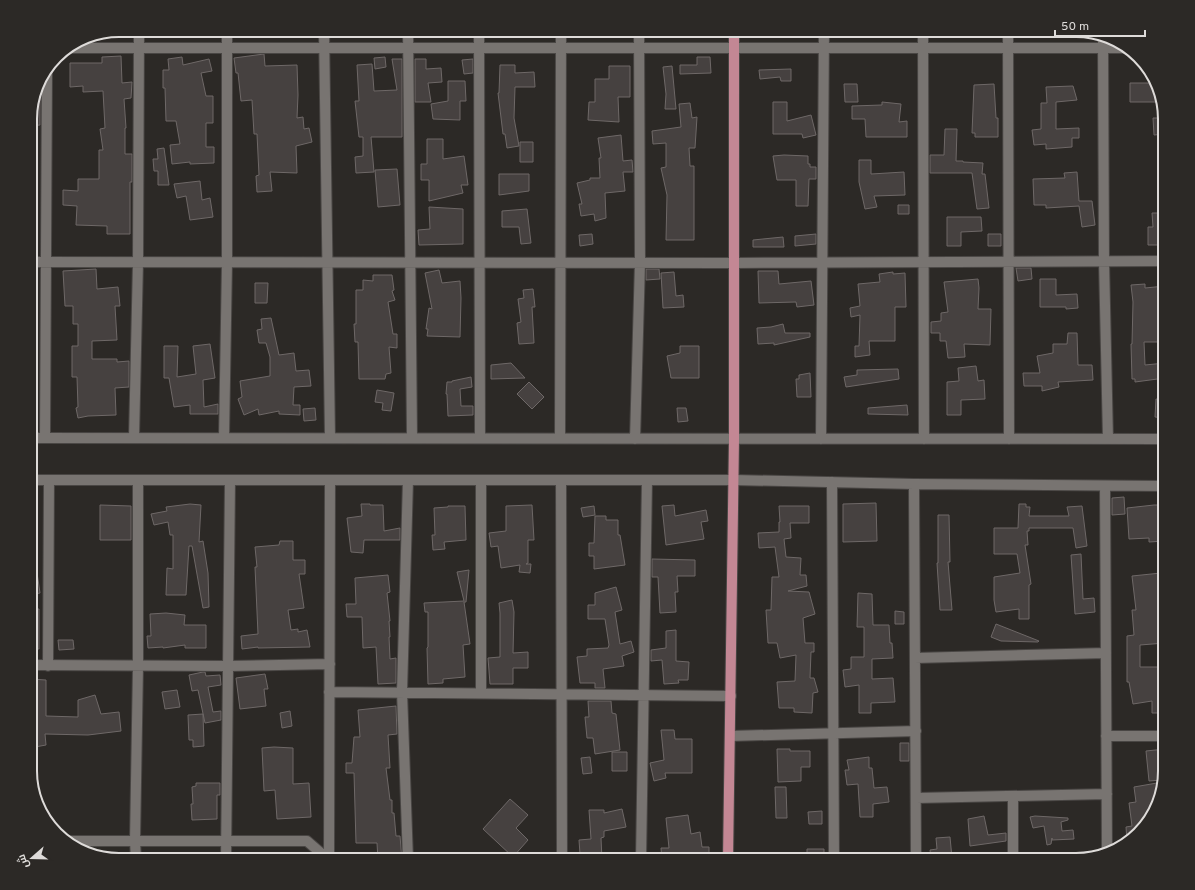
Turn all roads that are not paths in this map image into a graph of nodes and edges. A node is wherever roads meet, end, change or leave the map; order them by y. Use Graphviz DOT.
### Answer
graph roads {
  1 [pos="139,37"];
  2 [pos="227,37"];
  3 [pos="324,37"];
  4 [pos="408,37"];
  5 [pos="479,37"];
  6 [pos="561,37"];
  7 [pos="640,37"];
  8 [pos="734,37"];
  9 [pos="824,37"];
  10 [pos="923,37"];
  11 [pos="1008,37"];
  12 [pos="1103,44"];
  13 [pos="78,48"];
  14 [pos="139,48"];
  15 [pos="227,48"];
  16 [pos="324,48"];
  17 [pos="408,48"];
  18 [pos="479,48"];
  19 [pos="561,48"];
  20 [pos="640,48"];
  21 [pos="734,48"];
  22 [pos="824,48"];
  23 [pos="923,48"];
  24 [pos="1008,48"];
  25 [pos="47,80"];
  26 [pos="1008,261"];
  27 [pos="1104,261"];
  28 [pos="1158,261"];
  29 [pos="37,262"];
  30 [pos="46,262"];
  31 [pos="138,262"];
  32 [pos="227,262"];
  33 [pos="327,262"];
  34 [pos="410,262"];
  35 [pos="480,262"];
  36 [pos="560,262"];
  37 [pos="640,262"];
  38 [pos="823,262"];
  39 [pos="924,262"];
  40 [pos="734,263"];
  41 [pos="37,438"];
  42 [pos="45,438"];
  43 [pos="134,438"];
  44 [pos="224,438"];
  45 [pos="330,438"];
  46 [pos="412,438"];
  47 [pos="480,438"];
  48 [pos="560,438"];
  49 [pos="635,439"];
  50 [pos="734,439"];
  51 [pos="821,439"];
  52 [pos="924,439"];
  53 [pos="1009,439"];
  54 [pos="1108,439"];
  55 [pos="1158,439"];
  56 [pos="37,480"];
  57 [pos="49,480"];
  58 [pos="138,480"];
  59 [pos="230,480"];
  60 [pos="330,480"];
  61 [pos="408,480"];
  62 [pos="481,480"];
  63 [pos="561,480"];
  64 [pos="647,480"];
  65 [pos="734,480"];
  66 [pos="832,482"];
  67 [pos="914,484"];
  68 [pos="1105,486"];
  69 [pos="1158,486"];
  70 [pos="1106,653"];
  71 [pos="915,658"];
  72 [pos="330,664"];
  73 [pos="37,666"];
  74 [pos="48,666"];
  75 [pos="138,666"];
  76 [pos="228,666"];
  77 [pos="330,692"];
  78 [pos="402,692"];
  79 [pos="481,693"];
  80 [pos="562,694"];
  81 [pos="644,694"];
  82 [pos="731,696"];
  83 [pos="916,731"];
  84 [pos="834,733"];
  85 [pos="730,736"];
  86 [pos="1106,736"];
  87 [pos="1158,736"];
  88 [pos="1107,794"];
  89 [pos="1013,796"];
  90 [pos="916,798"];
  91 [pos="76,841"];
  92 [pos="135,841"];
  93 [pos="226,841"];
  94 [pos="1107,847"];
  95 [pos="136,853"];
  96 [pos="226,853"];
  97 [pos="321,853"];
  98 [pos="329,853"];
  99 [pos="408,853"];
  100 [pos="562,853"];
  101 [pos="641,853"];
  102 [pos="728,853"];
  103 [pos="834,853"];
  104 [pos="916,853"];
  105 [pos="1013,853"];
  1 -- 14 [label="street"];
  2 -- 15 [label="street"];
  3 -- 16 [label="street"];
  4 -- 17 [label="street"];
  5 -- 18 [label="street"];
  6 -- 19 [label="street"];
  7 -- 20 [label="street"];
  8 -- 21 [label="main road"];
  9 -- 22 [label="street"];
  10 -- 23 [label="street"];
  11 -- 24 [label="street"];
  12 -- 24 [label="street"];
  12 -- 27 [label="street"];
  13 -- 14 [label="street"];
  14 -- 15 [label="street"];
  14 -- 31 [label="street"];
  15 -- 16 [label="street"];
  15 -- 32 [label="street"];
  16 -- 17 [label="street"];
  16 -- 33 [label="street"];
  17 -- 18 [label="street"];
  17 -- 34 [label="street"];
  18 -- 19 [label="street"];
  18 -- 35 [label="street"];
  19 -- 20 [label="street"];
  19 -- 36 [label="street"];
  20 -- 21 [label="street"];
  20 -- 37 [label="street"];
  21 -- 22 [label="street"];
  21 -- 40 [label="main road"];
  22 -- 23 [label="street"];
  22 -- 38 [label="street"];
  23 -- 24 [label="street"];
  23 -- 39 [label="street"];
  24 -- 26 [label="street"];
  25 -- 30 [label="street"];
  26 -- 27 [label="street"];
  26 -- 39 [label="street"];
  26 -- 53 [label="street"];
  27 -- 28 [label="street"];
  27 -- 54 [label="street"];
  29 -- 30 [label="street"];
  30 -- 31 [label="street"];
  30 -- 42 [label="street"];
  31 -- 32 [label="street"];
  31 -- 43 [label="street"];
  32 -- 33 [label="street"];
  32 -- 44 [label="street"];
  33 -- 34 [label="street"];
  33 -- 45 [label="street"];
  34 -- 35 [label="street"];
  34 -- 46 [label="street"];
  35 -- 36 [label="street"];
  35 -- 47 [label="street"];
  36 -- 37 [label="street"];
  36 -- 48 [label="street"];
  37 -- 40 [label="street"];
  37 -- 49 [label="street"];
  38 -- 39 [label="street"];
  38 -- 40 [label="street"];
  38 -- 51 [label="street"];
  39 -- 52 [label="street"];
  40 -- 50 [label="main road"];
  41 -- 42 [label="street"];
  42 -- 43 [label="street"];
  43 -- 44 [label="street"];
  44 -- 45 [label="street"];
  45 -- 46 [label="street"];
  46 -- 47 [label="street"];
  47 -- 48 [label="street"];
  48 -- 49 [label="street"];
  49 -- 50 [label="street"];
  50 -- 51 [label="street"];
  50 -- 65 [label="main road"];
  51 -- 52 [label="street"];
  52 -- 53 [label="street"];
  53 -- 54 [label="street"];
  54 -- 55 [label="street"];
  56 -- 57 [label="street"];
  57 -- 58 [label="street"];
  57 -- 74 [label="street"];
  58 -- 59 [label="street"];
  58 -- 75 [label="street"];
  59 -- 60 [label="street"];
  59 -- 76 [label="street"];
  60 -- 61 [label="street"];
  60 -- 72 [label="street"];
  61 -- 62 [label="street"];
  61 -- 78 [label="street"];
  62 -- 63 [label="street"];
  62 -- 79 [label="street"];
  63 -- 64 [label="street"];
  63 -- 80 [label="street"];
  64 -- 65 [label="street"];
  64 -- 81 [label="street"];
  65 -- 66 [label="street"];
  65 -- 82 [label="main road"];
  66 -- 67 [label="street"];
  66 -- 84 [label="street"];
  67 -- 68 [label="street"];
  67 -- 71 [label="street"];
  68 -- 69 [label="street"];
  68 -- 70 [label="street"];
  70 -- 71 [label="street"];
  70 -- 86 [label="street"];
  71 -- 83 [label="street"];
  72 -- 76 [label="street"];
  72 -- 77 [label="street"];
  73 -- 74 [label="street"];
  74 -- 75 [label="street"];
  75 -- 76 [label="street"];
  75 -- 92 [label="street"];
  76 -- 93 [label="street"];
  77 -- 78 [label="street"];
  77 -- 98 [label="street"];
  78 -- 79 [label="street"];
  78 -- 99 [label="street"];
  79 -- 80 [label="street"];
  80 -- 81 [label="street"];
  80 -- 100 [label="street"];
  81 -- 82 [label="street"];
  81 -- 101 [label="street"];
  82 -- 85 [label="main road"];
  83 -- 84 [label="street"];
  83 -- 90 [label="street"];
  84 -- 85 [label="street"];
  84 -- 103 [label="street"];
  85 -- 102 [label="main road"];
  86 -- 87 [label="street"];
  86 -- 88 [label="street"];
  88 -- 89 [label="street"];
  88 -- 94 [label="street"];
  89 -- 90 [label="street"];
  89 -- 105 [label="street"];
  90 -- 104 [label="street"];
  91 -- 92 [label="street"];
  92 -- 93 [label="street"];
  92 -- 95 [label="street"];
  93 -- 96 [label="street"];
  93 -- 97 [label="street"];
}
